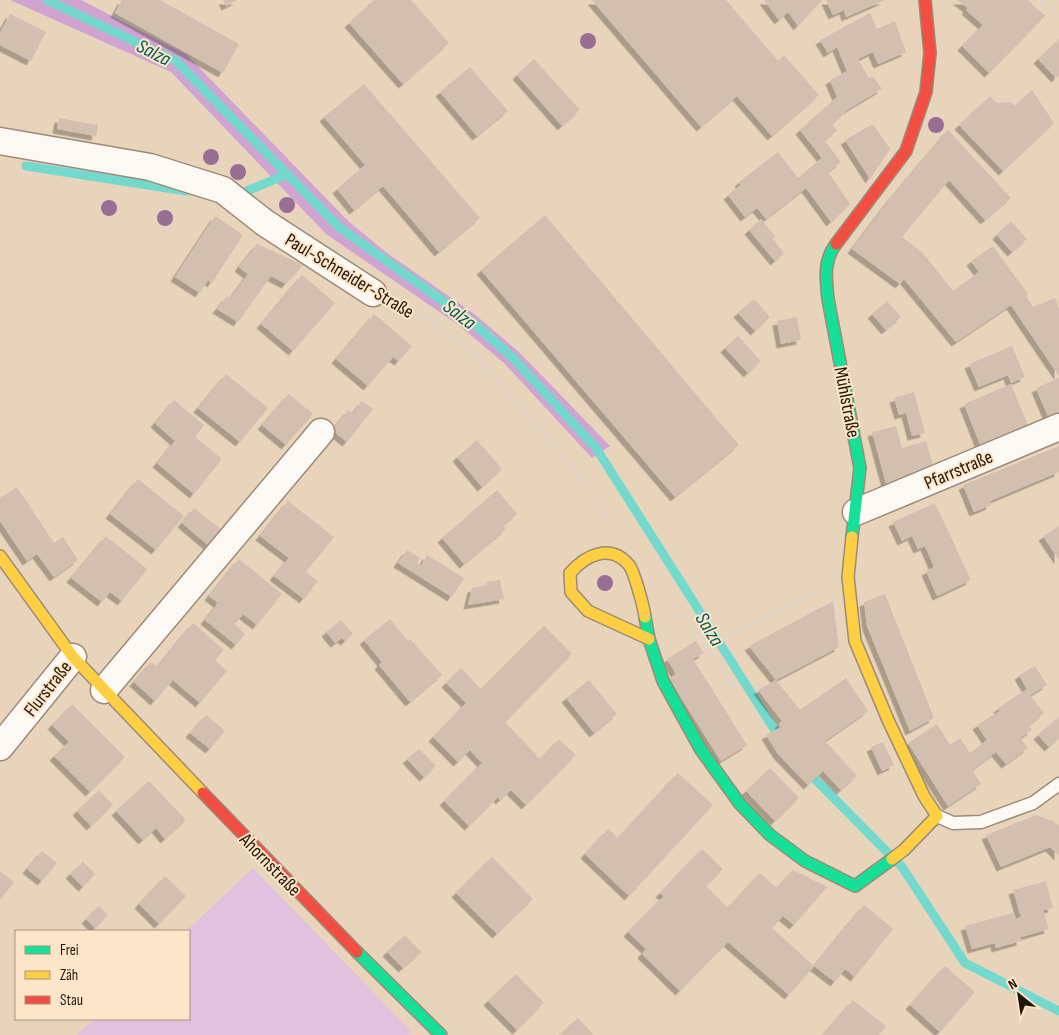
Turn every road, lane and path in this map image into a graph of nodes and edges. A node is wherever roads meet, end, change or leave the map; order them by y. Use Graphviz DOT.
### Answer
graph roads {
  1 [pos="925,0"];
  2 [pos="1040,0"];
  3 [pos="1059,16"];
  4 [pos="0,141"];
  5 [pos="373,292"];
  6 [pos="1059,426"];
  7 [pos="321,432"];
  8 [pos="856,512"];
  9 [pos="612,527"];
  10 [pos="0,556"];
  11 [pos="848,577"];
  12 [pos="644,609"];
  13 [pos="649,639"];
  14 [pos="707,648"];
  15 [pos="73,657"];
  16 [pos="104,690"];
  17 [pos="736,690"];
  18 [pos="0,747"];
  19 [pos="1059,784"];
  20 [pos="936,816"];
  21 [pos="441,1035"];
  1 -- 8 [label="street, Mühlstraße"];
  2 -- 3 [label="path"];
  4 -- 5 [label="street, Paul-Schneider-Straße"];
  5 -- 9 [label="path, Paul-Schneider-Straße"];
  6 -- 8 [label="street, Pfarrstraße"];
  7 -- 16 [label="street"];
  8 -- 11 [label="street, Mühlstraße"];
  10 -- 15 [label="street, Flurstraße"];
  11 -- 14 [label="path"];
  11 -- 20 [label="street, Mühlstraße"];
  12 -- 13 [label="street"];
  12 -- 13 [label="street"];
  12 -- 14 [label="path"];
  13 -- 20 [label="street"];
  14 -- 17 [label="path"];
  15 -- 16 [label="street, Ahornstraße"];
  15 -- 18 [label="street, Flurstraße"];
  16 -- 21 [label="street, Ahornstraße"];
  19 -- 20 [label="lane"];
}
